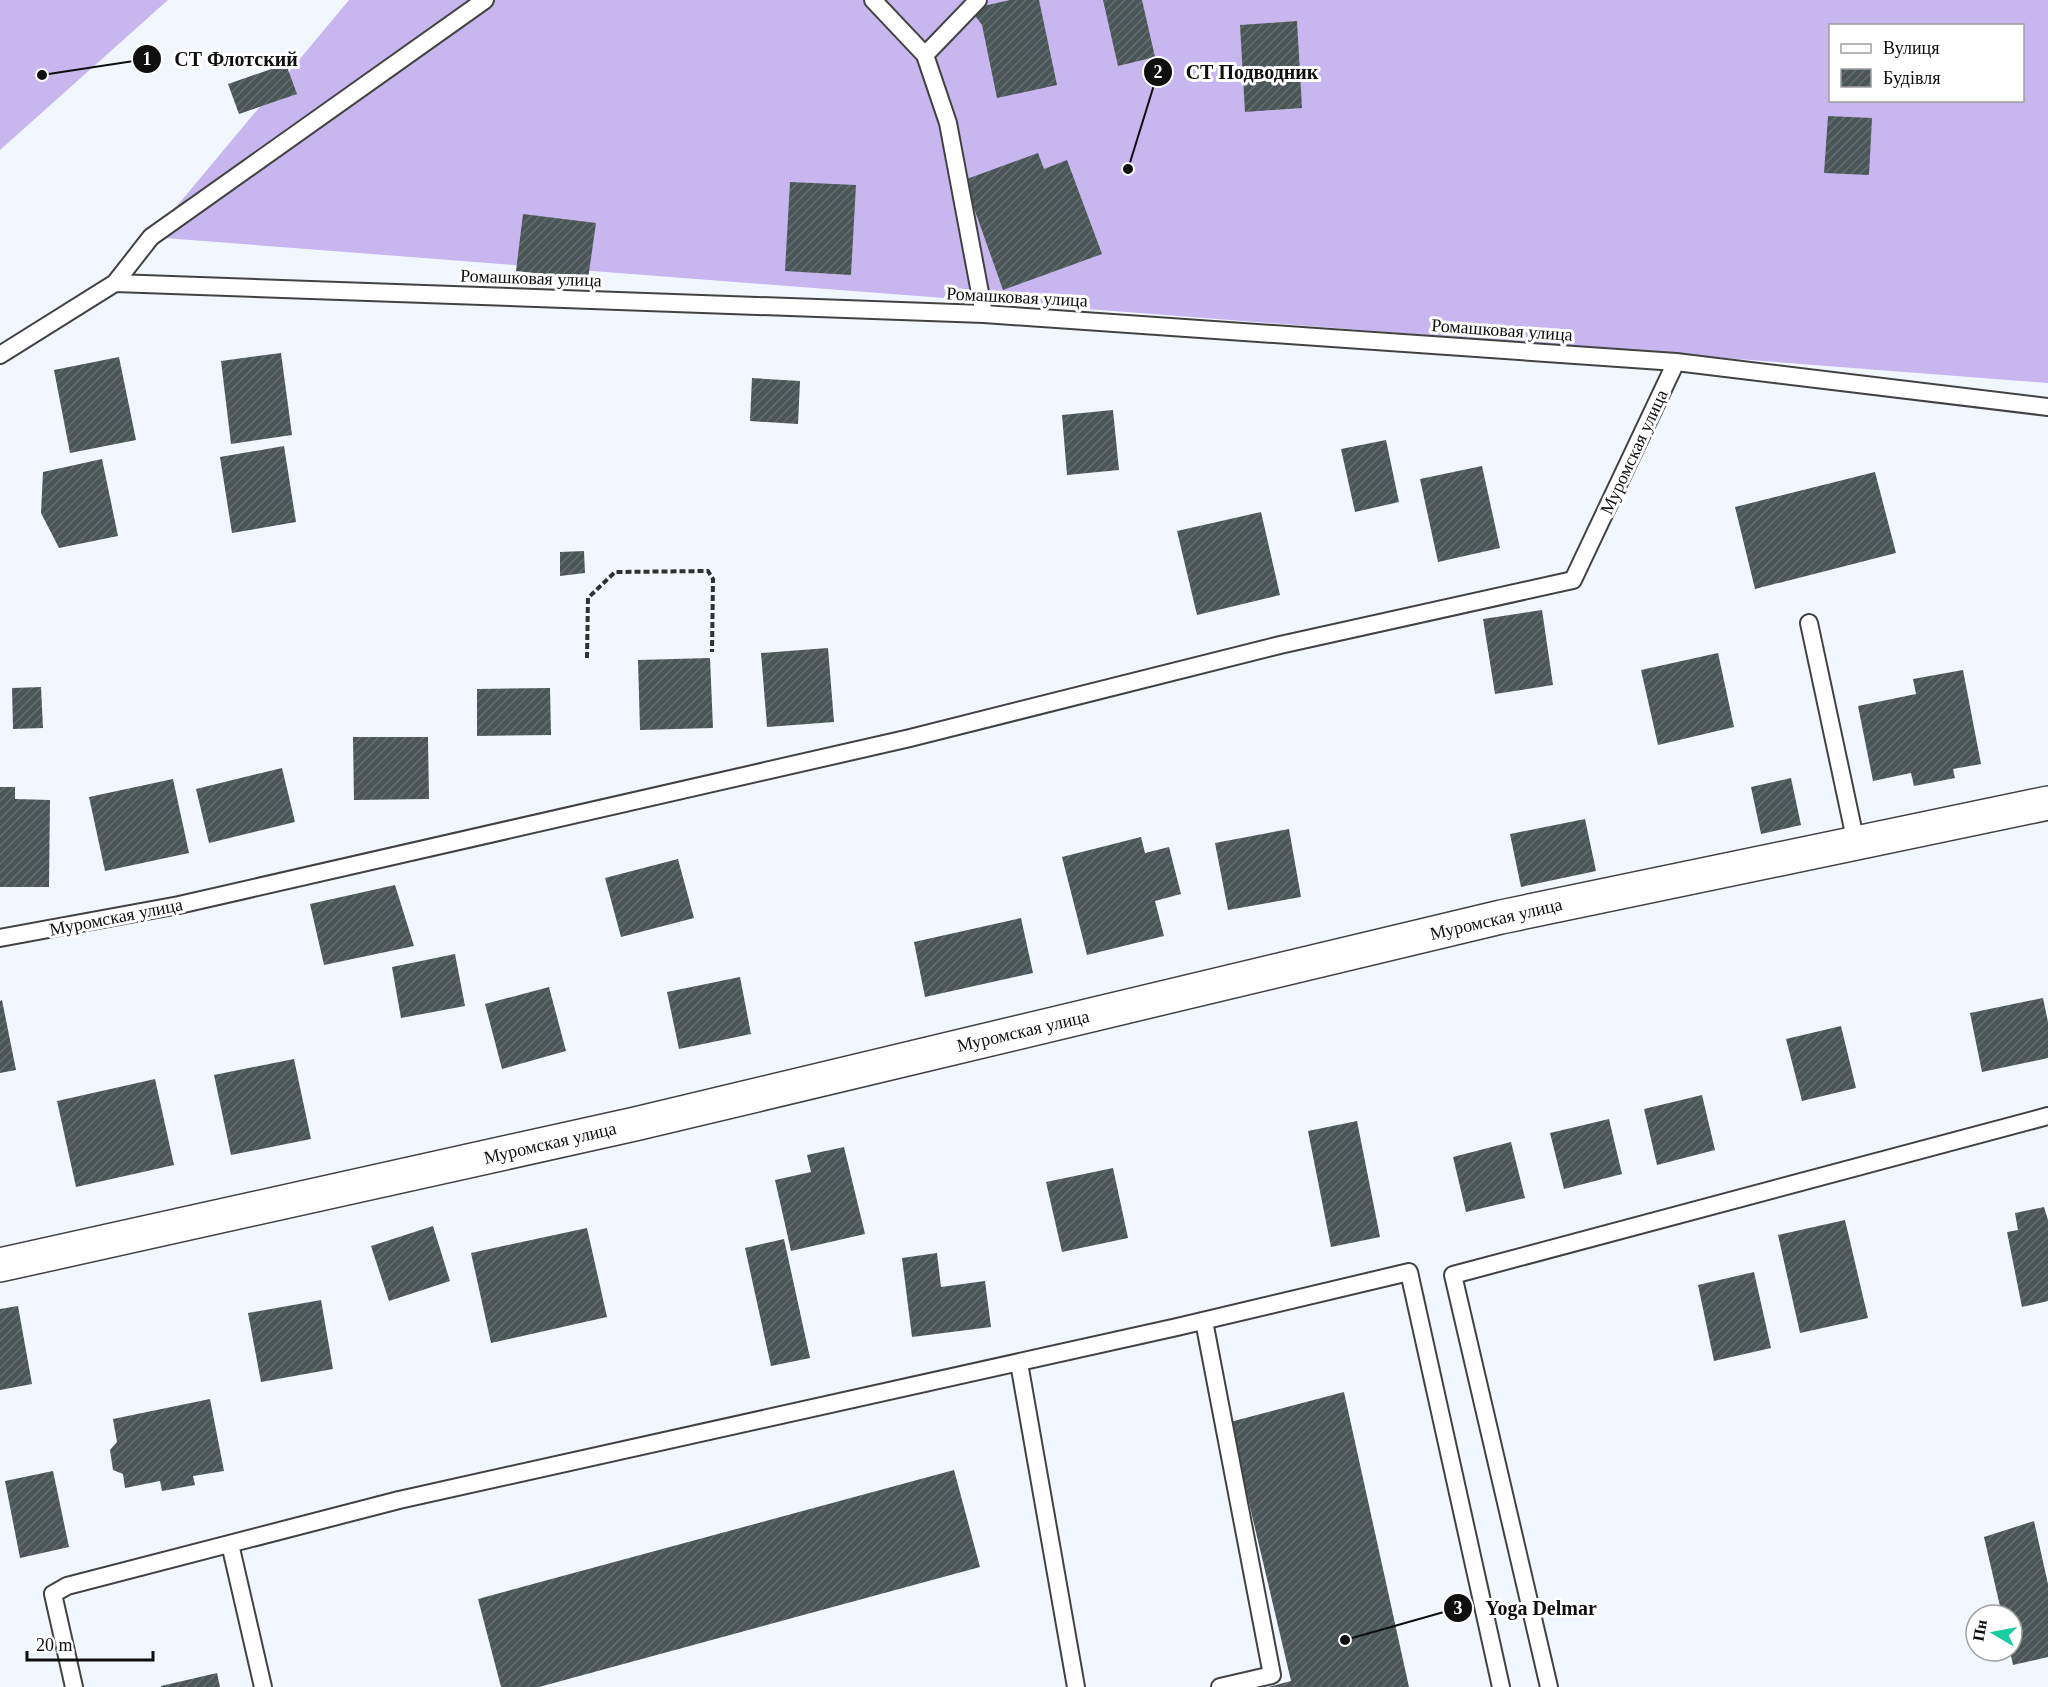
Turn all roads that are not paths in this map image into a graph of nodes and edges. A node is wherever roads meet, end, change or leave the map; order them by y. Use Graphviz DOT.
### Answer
graph roads {
  1 [pos="485,0"];
  2 [pos="873,0"];
  3 [pos="978,0"];
  4 [pos="925,55"];
  5 [pos="115,283"];
  6 [pos="984,314"];
  7 [pos="0,355"];
  8 [pos="1676,362"];
  9 [pos="2048,407"];
  10 [pos="1809,622"];
  11 [pos="2048,803"];
  12 [pos="1856,843"];
  13 [pos="0,938"];
  14 [pos="2048,1116"];
  15 [pos="0,1265"];
  16 [pos="1204,1321"];
  17 [pos="1019,1363"];
  18 [pos="230,1544"];
  19 [pos="74,1687"];
  20 [pos="263,1687"];
  21 [pos="1076,1687"];
  22 [pos="1220,1687"];
  23 [pos="1501,1687"];
  24 [pos="1549,1687"];
  1 -- 5 [label="lane"];
  2 -- 4 [label="lane"];
  3 -- 4 [label="lane"];
  4 -- 6 [label="lane"];
  5 -- 6 [label="lane, Ромашковая улица"];
  5 -- 7 [label="lane"];
  6 -- 8 [label="lane, Ромашковая улица"];
  8 -- 9 [label="lane, Ромашковая улица"];
  8 -- 13 [label="lane, Муромская улица"];
  10 -- 12 [label="lane"];
  11 -- 12 [label="street, Муромская улица"];
  12 -- 15 [label="street, Муромская улица"];
  14 -- 24 [label="lane"];
  16 -- 17 [label="lane"];
  16 -- 22 [label="lane"];
  16 -- 23 [label="lane"];
  17 -- 18 [label="lane"];
  17 -- 21 [label="lane"];
  18 -- 19 [label="lane"];
  18 -- 20 [label="lane"];
}
